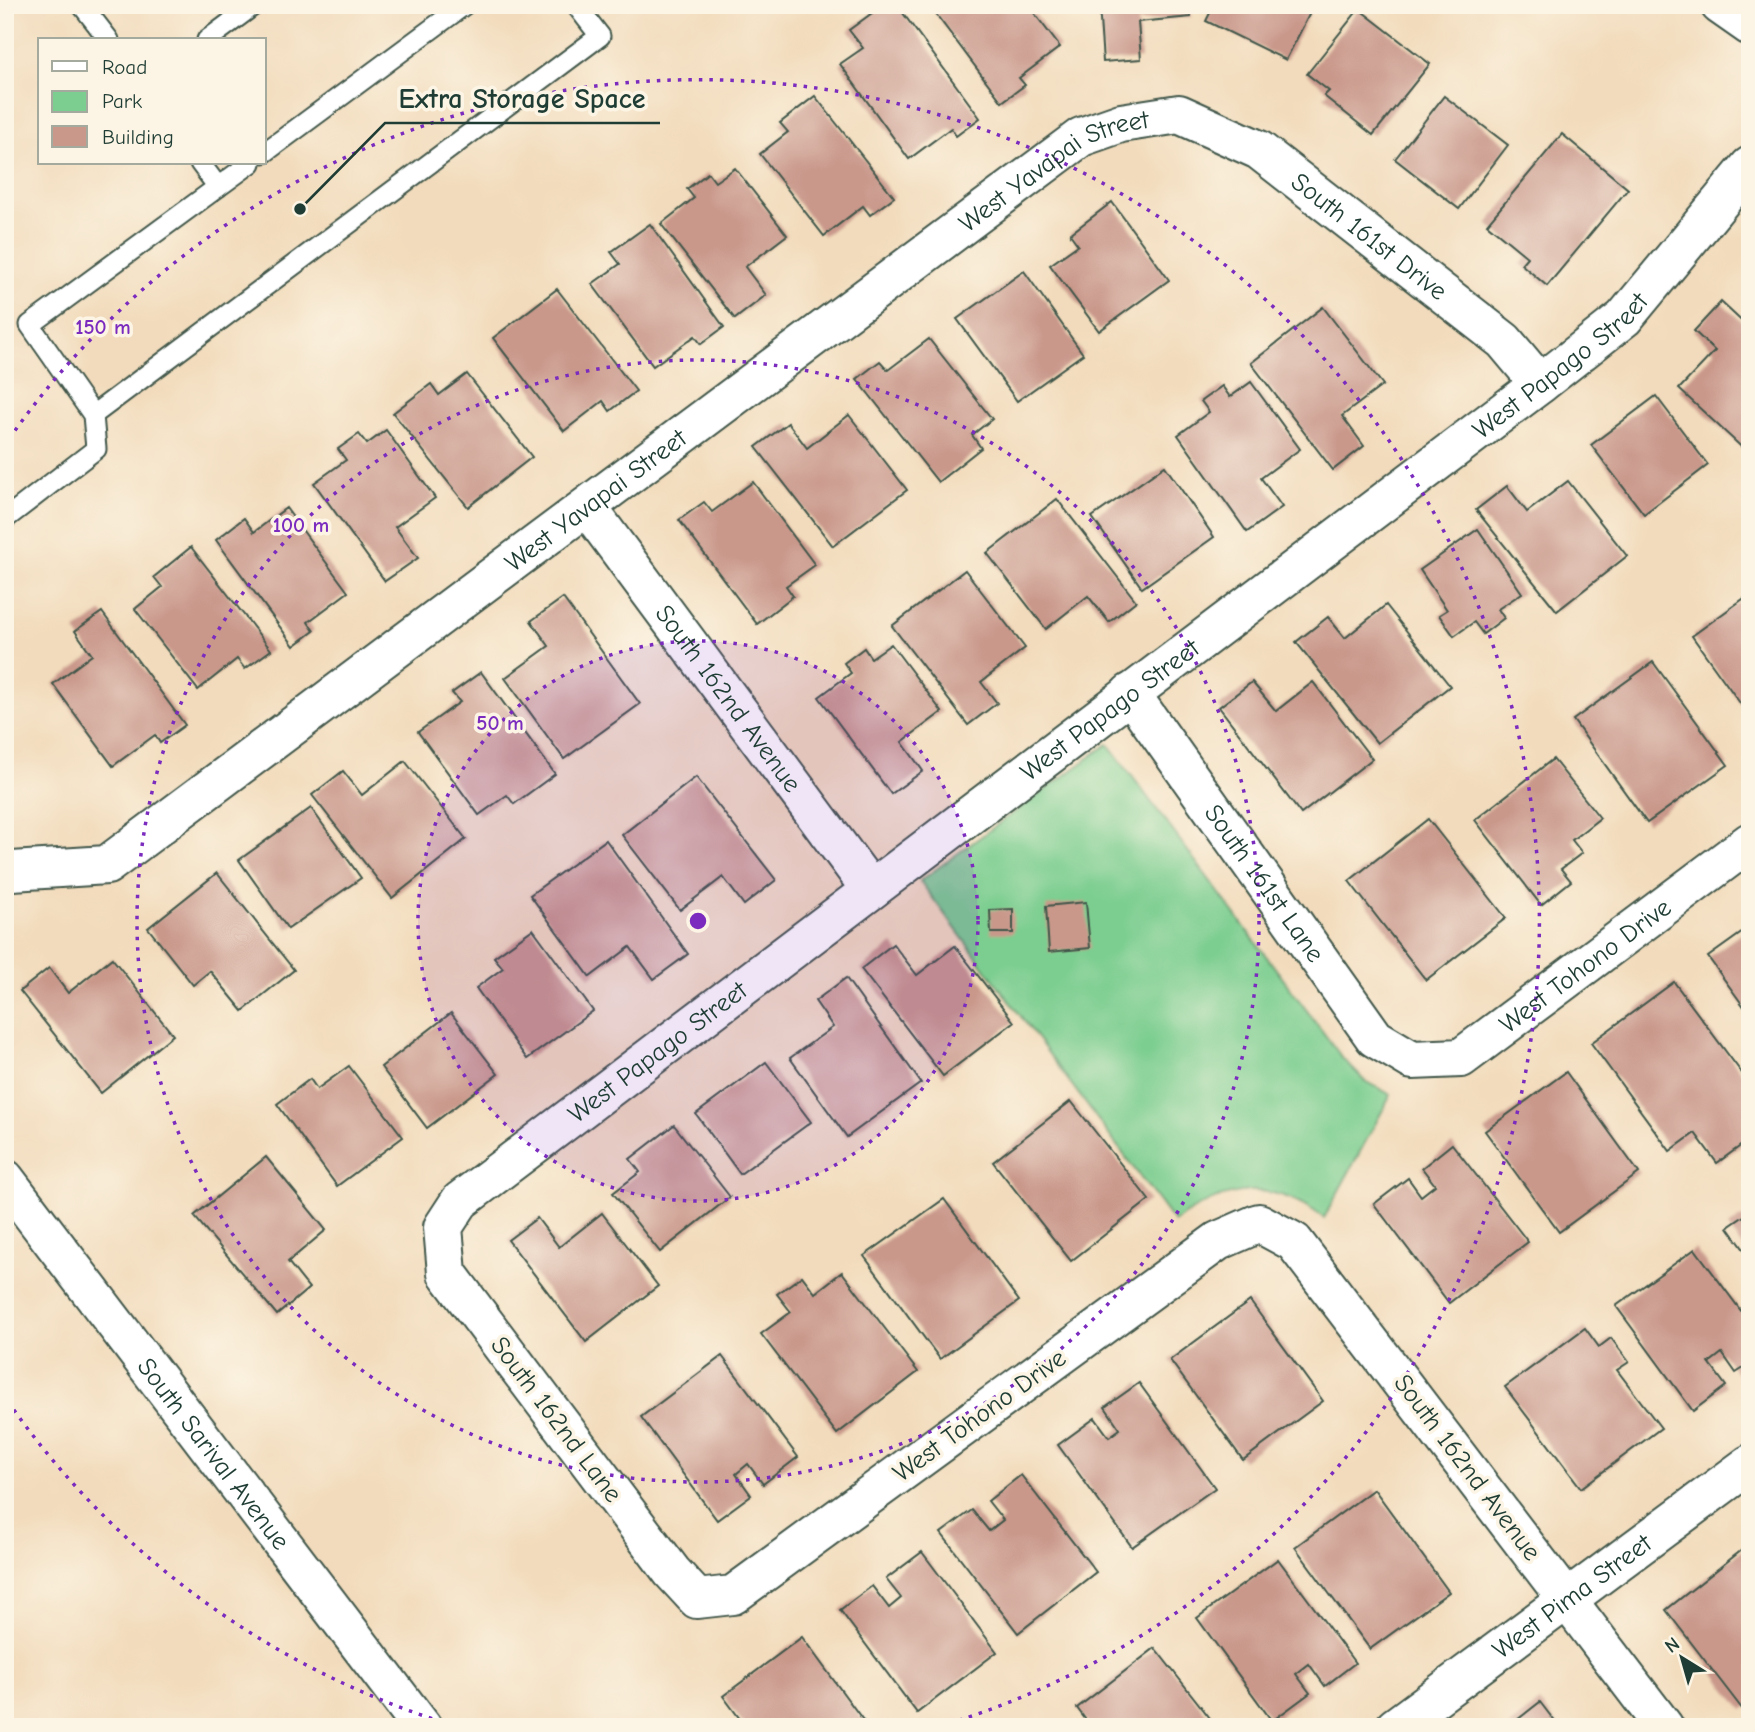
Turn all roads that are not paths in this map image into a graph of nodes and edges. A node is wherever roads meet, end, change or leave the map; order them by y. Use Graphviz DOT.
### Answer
graph roads {
  1 [pos="82,5"];
  2 [pos="254,5"];
  3 [pos="464,5"];
  4 [pos="576,5"];
  5 [pos="1720,5"];
  6 [pos="1750,26"];
  7 [pos="107,38"];
  8 [pos="210,38"];
  9 [pos="1179,114"];
  10 [pos="266,152"];
  11 [pos="201,164"];
  12 [pos="250,164"];
  13 [pos="1750,166"];
  14 [pos="218,187"];
  15 [pos="1540,384"];
  16 [pos="93,415"];
  17 [pos="587,507"];
  18 [pos="5,519"];
  19 [pos="1130,693"];
  20 [pos="1750,842"];
  21 [pos="12,871"];
  22 [pos="872,890"];
  23 [pos="1412,1060"];
  24 [pos="5,1179"];
  25 [pos="1259,1223"];
  26 [pos="443,1227"];
  27 [pos="1750,1464"];
  28 [pos="697,1599"];
  29 [pos="1569,1599"];
  30 [pos="422,1727"];
  31 [pos="1395,1727"];
  32 [pos="1664,1727"];
  1 -- 7 [label="lane"];
  2 -- 8 [label="lane"];
  3 -- 10 [label="lane"];
  4 -- 16 [label="lane"];
  5 -- 6 [label="street"];
  9 -- 15 [label="street, South 161st Drive"];
  9 -- 17 [label="street, West Yavapai Street"];
  11 -- 14 [label="lane"];
  12 -- 14 [label="lane"];
  13 -- 15 [label="street, West Papago Street"];
  14 -- 16 [label="lane"];
  15 -- 19 [label="street, West Papago Street"];
  16 -- 18 [label="lane"];
  17 -- 21 [label="street, West Yavapai Street"];
  17 -- 22 [label="street, South 162nd Avenue"];
  19 -- 22 [label="street, West Papago Street"];
  19 -- 23 [label="street, South 161st Lane"];
  20 -- 23 [label="street, West Tohono Drive"];
  22 -- 26 [label="street, West Papago Street"];
  24 -- 30 [label="street, South Sarival Avenue"];
  25 -- 28 [label="street, West Tohono Drive"];
  25 -- 29 [label="street, South 162nd Avenue"];
  26 -- 28 [label="street, South 162nd Lane"];
  27 -- 29 [label="street, West Pima Street"];
  29 -- 31 [label="street, West Pima Street"];
  29 -- 32 [label="street, South 162nd Avenue"];
}
